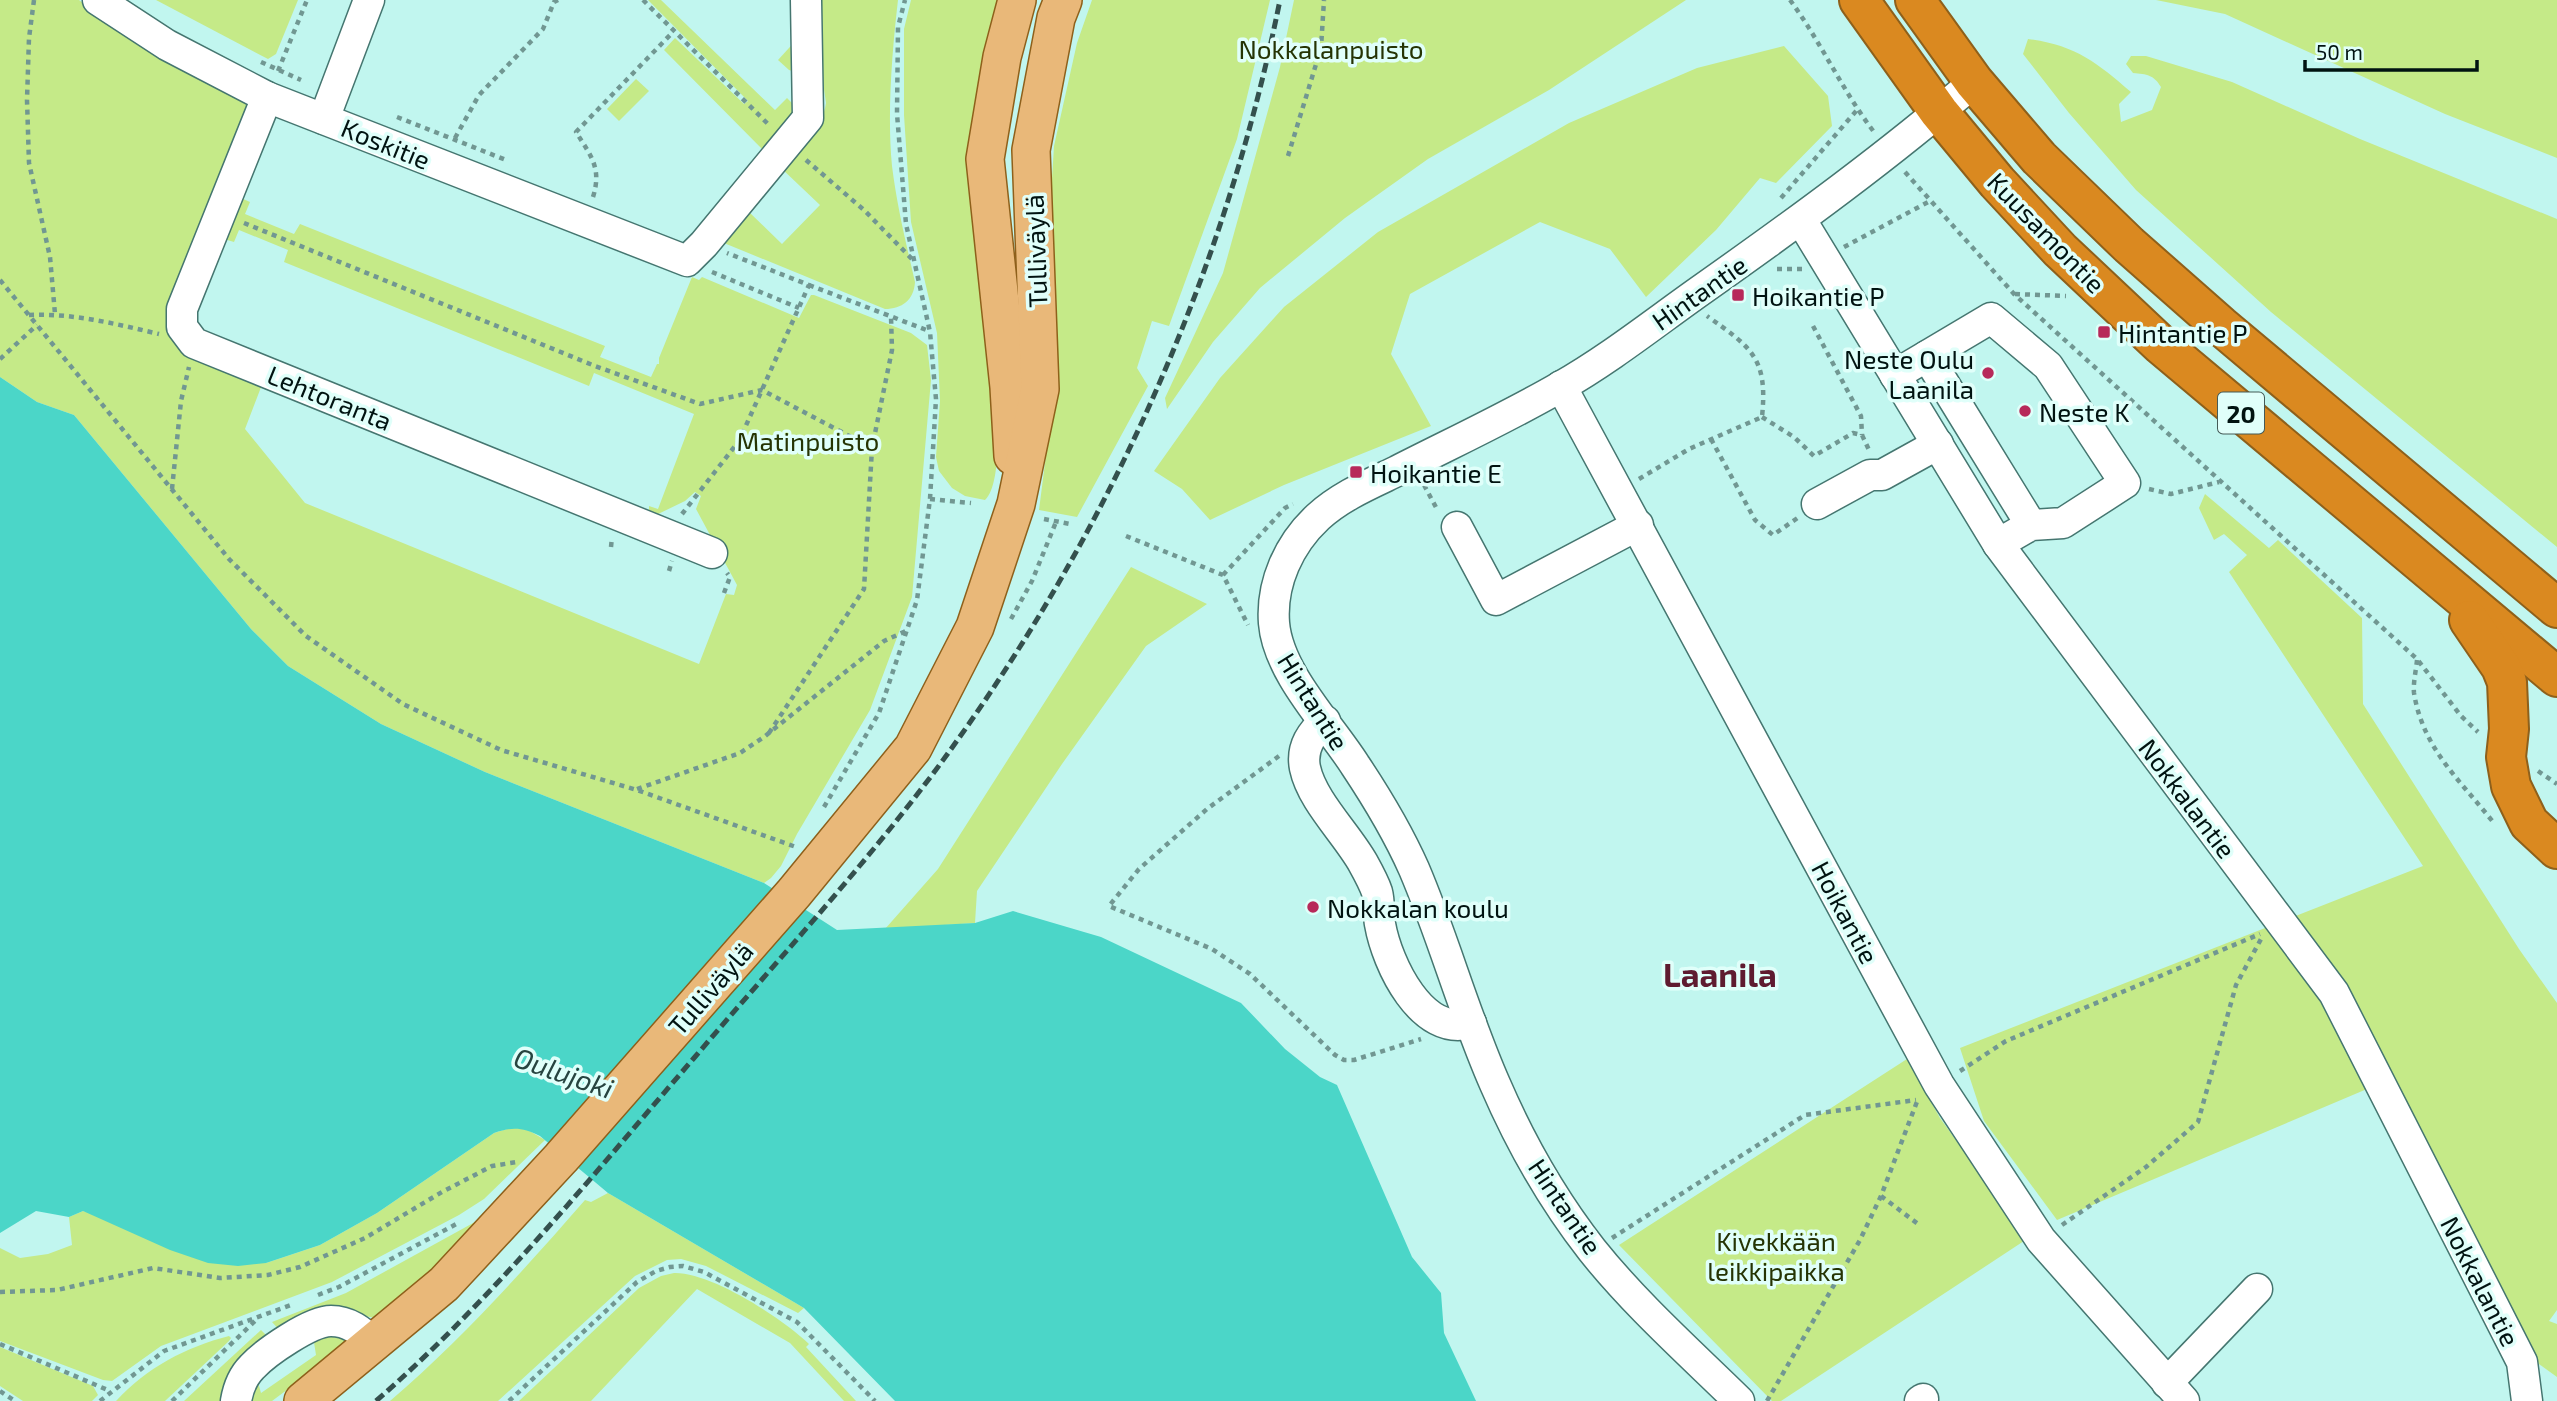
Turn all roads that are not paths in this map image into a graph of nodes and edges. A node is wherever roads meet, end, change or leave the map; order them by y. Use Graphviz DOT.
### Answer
graph roads {
  1 [pos="98,0"];
  2 [pos="369,0"];
  3 [pos="806,0"];
  4 [pos="1017,0"];
  5 [pos="1063,0"];
  6 [pos="1859,0"];
  7 [pos="1915,0"];
  8 [pos="1974,82"];
  9 [pos="267,97"];
  10 [pos="1939,112"];
  11 [pos="324,119"];
  12 [pos="1789,211"];
  13 [pos="1927,356"];
  14 [pos="1895,375"];
  15 [pos="1561,386"];
  16 [pos="1938,444"];
  17 [pos="1817,504"];
  18 [pos="1030,511"];
  19 [pos="2031,524"];
  20 [pos="1638,526"];
  21 [pos="1457,527"];
  22 [pos="1998,544"];
  23 [pos="712,553"];
  24 [pos="2428,570"];
  25 [pos="2557,608"];
  26 [pos="2556,675"];
  27 [pos="1320,726"];
  28 [pos="2494,731"];
  29 [pos="2557,849"];
  30 [pos="1465,1025"];
  31 [pos="2257,1289"];
  32 [pos="374,1343"];
  33 [pos="2176,1392"];
  34 [pos="236,1401"];
  35 [pos="303,1401"];
  36 [pos="1739,1401"];
  37 [pos="2527,1401"];
  1 -- 9 [label="street, Koskitie"];
  2 -- 11 [label="street"];
  3 -- 11 [label="street, Koskitie"];
  4 -- 18 [label="main road, Tulliväylä"];
  5 -- 18 [label="main road, Tulliväylä"];
  6 -- 10 [label="highway, Kuusamontie / 20"];
  7 -- 8 [label="highway, Kuusamontie / 20"];
  8 -- 10 [label="street, Hintantie"];
  8 -- 25 [label="highway, Kuusamontie / 20"];
  9 -- 11 [label="street, Koskitie"];
  9 -- 23 [label="street, Lehtoranta"];
  10 -- 12 [label="street, Hintantie"];
  10 -- 24 [label="highway, Kuusamontie / 20"];
  12 -- 14 [label="street, Nokkalantie"];
  12 -- 15 [label="street, Hintantie"];
  13 -- 14 [label="street"];
  13 -- 19 [label="street"];
  13 -- 19 [label="street"];
  14 -- 16 [label="street, Nokkalantie"];
  15 -- 20 [label="street, Hoikantie"];
  15 -- 27 [label="street, Hintantie"];
  16 -- 17 [label="street"];
  16 -- 22 [label="street, Nokkalantie"];
  18 -- 32 [label="main road, Tulliväylä"];
  19 -- 22 [label="street"];
  20 -- 21 [label="street"];
  20 -- 33 [label="street, Hoikantie"];
  22 -- 37 [label="street, Nokkalantie"];
  24 -- 26 [label="highway, Kuusamontie / 20"];
  24 -- 28 [label="highway"];
  26 -- 28 [label="highway"];
  27 -- 30 [label="street, Hintantie"];
  27 -- 30 [label="street"];
  28 -- 29 [label="highway"];
  30 -- 36 [label="street, Hintantie"];
  31 -- 33 [label="street"];
  32 -- 34 [label="street"];
  32 -- 35 [label="main road, Tulliväylä"];
}
